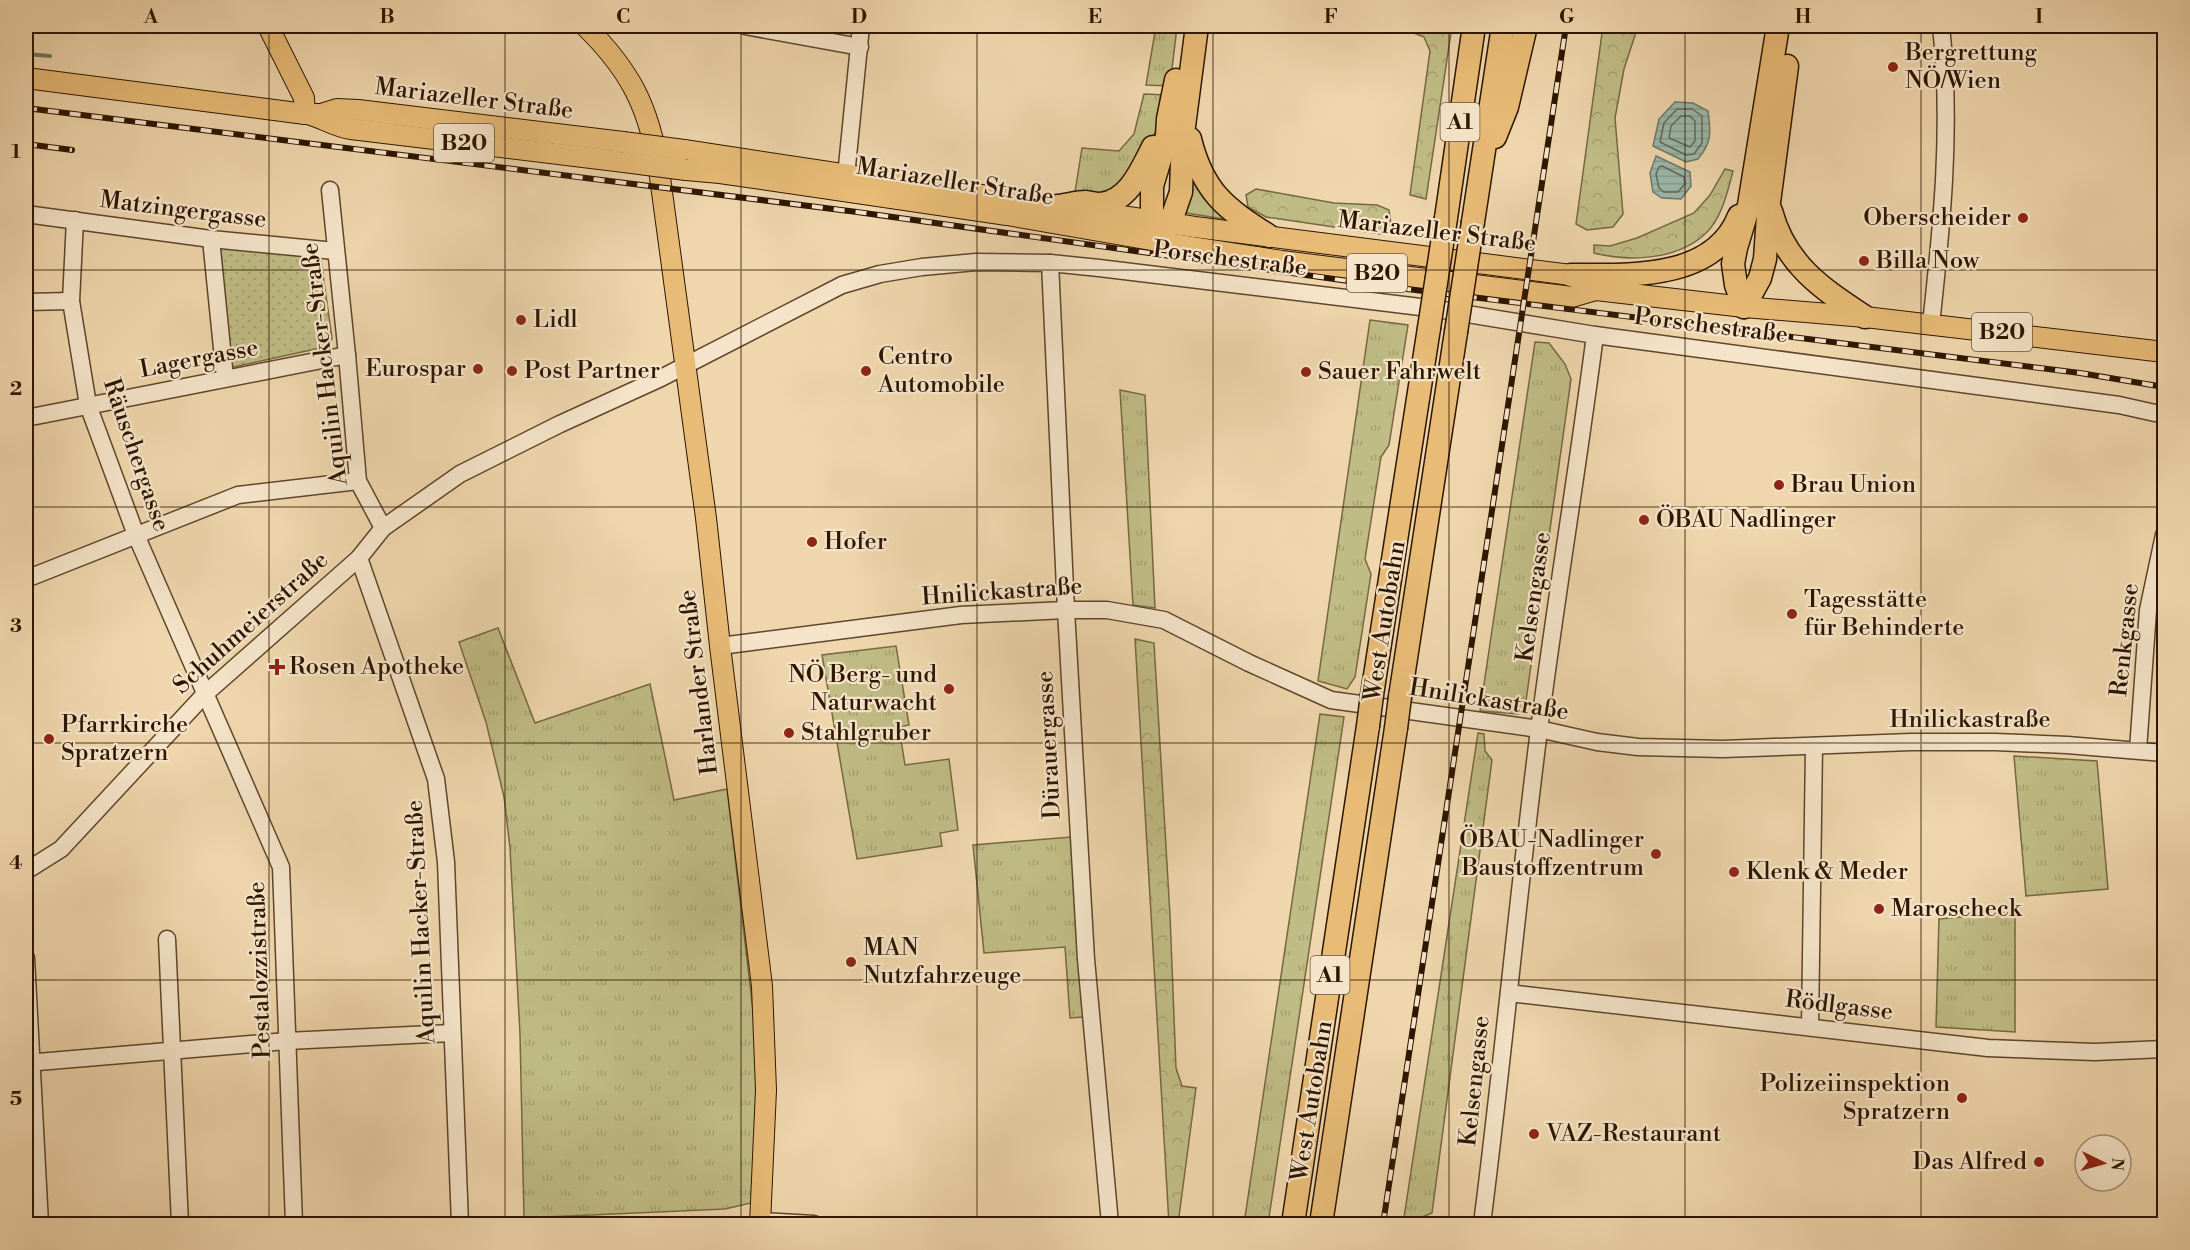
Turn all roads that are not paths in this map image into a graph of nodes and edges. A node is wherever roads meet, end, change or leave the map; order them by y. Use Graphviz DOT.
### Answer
graph roads {
  1 [pos="268,26"];
  2 [pos="585,26"];
  3 [pos="745,26"];
  4 [pos="861,26"];
  5 [pos="1185,26"];
  6 [pos="1197,26"];
  7 [pos="1474,26"];
  8 [pos="1503,26"];
  9 [pos="1526,26"];
  10 [pos="1778,26"];
  11 [pos="1792,26"];
  12 [pos="1941,26"];
  13 [pos="860,47"];
  14 [pos="26,78"];
  15 [pos="306,114"];
  16 [pos="1177,118"];
  17 [pos="685,160"];
  18 [pos="1480,178"];
  19 [pos="1753,178"];
  20 [pos="845,182"];
  21 [pos="330,190"];
  22 [pos="1769,202"];
  23 [pos="1058,206"];
  24 [pos="26,214"];
  25 [pos="75,220"];
  26 [pos="1160,228"];
  27 [pos="1269,236"];
  28 [pos="211,239"];
  29 [pos="335,251"];
  30 [pos="1050,263"];
  31 [pos="1571,275"];
  32 [pos="1596,290"];
  33 [pos="71,301"];
  34 [pos="26,302"];
  35 [pos="1744,307"];
  36 [pos="1864,317"];
  37 [pos="1931,324"];
  38 [pos="1595,335"];
  39 [pos="2164,352"];
  40 [pos="347,355"];
  41 [pos="685,366"];
  42 [pos="225,378"];
  43 [pos="88,405"];
  44 [pos="2164,415"];
  45 [pos="26,418"];
  46 [pos="358,481"];
  47 [pos="383,528"];
  48 [pos="136,535"];
  49 [pos="2164,535"];
  50 [pos="359,558"];
  51 [pos="26,579"];
  52 [pos="1066,610"];
  53 [pos="720,646"];
  54 [pos="205,694"];
  55 [pos="1539,729"];
  56 [pos="1814,746"];
  57 [pos="2139,750"];
  58 [pos="2164,753"];
  59 [pos="26,869"];
  60 [pos="26,877"];
  61 [pos="167,939"];
  62 [pos="26,958"];
  63 [pos="1509,993"];
  64 [pos="1810,1027"];
  65 [pos="452,1033"];
  66 [pos="287,1041"];
  67 [pos="2164,1049"];
  68 [pos="171,1050"];
  69 [pos="28,1062"];
  70 [pos="760,1223"];
  71 [pos="40,1224"];
  72 [pos="180,1224"];
  73 [pos="294,1224"];
  74 [pos="460,1224"];
  75 [pos="814,1224"];
  76 [pos="1110,1224"];
  77 [pos="1293,1224"];
  78 [pos="1321,1224"];
  79 [pos="1482,1224"];
  1 -- 15 [label="main road"];
  2 -- 41 [label="main road, Harlander Straße"];
  3 -- 13 [label="street"];
  4 -- 13 [label="street"];
  5 -- 16 [label="highway"];
  6 -- 16 [label="highway"];
  7 -- 77 [label="highway, West Autobahn / A1, bridge"];
  8 -- 18 [label="highway, West Autobahn / A1"];
  9 -- 18 [label="highway"];
  10 -- 19 [label="highway"];
  11 -- 22 [label="highway"];
  12 -- 37 [label="street"];
  13 -- 20 [label="street"];
  14 -- 15 [label="main road, Mariazeller Straße / B20"];
  15 -- 17 [label="main road, Mariazeller Straße / B20, bridge"];
  15 -- 17 [label="main road, Mariazeller Straße / B20, bridge"];
  16 -- 23 [label="highway"];
  16 -- 26 [label="highway"];
  16 -- 27 [label="highway"];
  17 -- 20 [label="main road, Mariazeller Straße / B20"];
  18 -- 78 [label="highway, West Autobahn / A1, bridge"];
  19 -- 31 [label="highway"];
  19 -- 35 [label="highway"];
  20 -- 23 [label="main road, Mariazeller Straße / B20"];
  20 -- 26 [label="main road, Mariazeller Straße / B20"];
  21 -- 29 [label="street, Aquilin Hacker-Straße"];
  22 -- 35 [label="highway"];
  22 -- 36 [label="highway"];
  23 -- 26 [label="main road, Mariazeller Straße / B20"];
  24 -- 25 [label="street, Matzingergasse"];
  25 -- 28 [label="street, Matzingergasse"];
  25 -- 33 [label="street, Räuschergasse"];
  26 -- 27 [label="main road, Mariazeller Straße / B20"];
  26 -- 32 [label="main road, Mariazeller Straße / B20"];
  27 -- 31 [label="main road, Mariazeller Straße / B20"];
  28 -- 29 [label="street, Matzingergasse"];
  28 -- 42 [label="street"];
  29 -- 40 [label="street, Aquilin Hacker-Straße"];
  30 -- 38 [label="street, Porschestraße"];
  30 -- 41 [label="street, Porschestraße"];
  30 -- 52 [label="street, Dürauergasse"];
  31 -- 32 [label="main road, Mariazeller Straße / B20"];
  32 -- 35 [label="main road, Mariazeller Straße / B20"];
  33 -- 34 [label="street"];
  33 -- 43 [label="street, Räuschergasse"];
  35 -- 36 [label="main road, Mariazeller Straße / B20"];
  36 -- 37 [label="main road, Mariazeller Straße / B20"];
  37 -- 39 [label="main road, Mariazeller Straße / B20"];
  38 -- 44 [label="street, Porschestraße"];
  38 -- 55 [label="street, Kelsengasse"];
  40 -- 42 [label="street, Lagergasse"];
  40 -- 46 [label="street, Aquilin Hacker-Straße"];
  41 -- 47 [label="street, Porschestraße"];
  41 -- 53 [label="main road, Harlander Straße"];
  42 -- 43 [label="street, Lagergasse"];
  43 -- 45 [label="street, Lagergasse"];
  43 -- 48 [label="street, Räuschergasse"];
  46 -- 47 [label="street, Aquilin Hacker-Straße"];
  46 -- 48 [label="street"];
  47 -- 50 [label="street, Porschestraße"];
  48 -- 51 [label="street"];
  48 -- 54 [label="street, Räuschergasse"];
  49 -- 57 [label="street, Renkgasse"];
  50 -- 54 [label="street, Schuhmeierstraße"];
  50 -- 65 [label="street, Aquilin Hacker-Straße"];
  52 -- 53 [label="street, Hnilickastraße"];
  52 -- 55 [label="street, Hnilickastraße"];
  52 -- 76 [label="street, Dürauergasse"];
  53 -- 70 [label="main road, Harlander Straße"];
  54 -- 59 [label="street, Schuhmeierstraße"];
  54 -- 66 [label="street, Pestalozzistraße"];
  55 -- 56 [label="street, Hnilickastraße"];
  55 -- 63 [label="street, Kelsengasse"];
  56 -- 57 [label="street, Hnilickastraße"];
  56 -- 64 [label="street"];
  57 -- 58 [label="street, Hnilickastraße"];
  59 -- 60 [label="street, Schuhmeierstraße"];
  61 -- 68 [label="street"];
  62 -- 69 [label="street"];
  63 -- 64 [label="street, Rödlgasse"];
  63 -- 79 [label="street, Kelsengasse"];
  64 -- 67 [label="street, Rödlgasse"];
  65 -- 66 [label="street"];
  65 -- 74 [label="street, Aquilin Hacker-Straße"];
  66 -- 68 [label="street"];
  66 -- 73 [label="street, Pestalozzistraße"];
  68 -- 69 [label="street"];
  68 -- 72 [label="street"];
  69 -- 71 [label="street"];
  70 -- 75 [label="street"];
}
